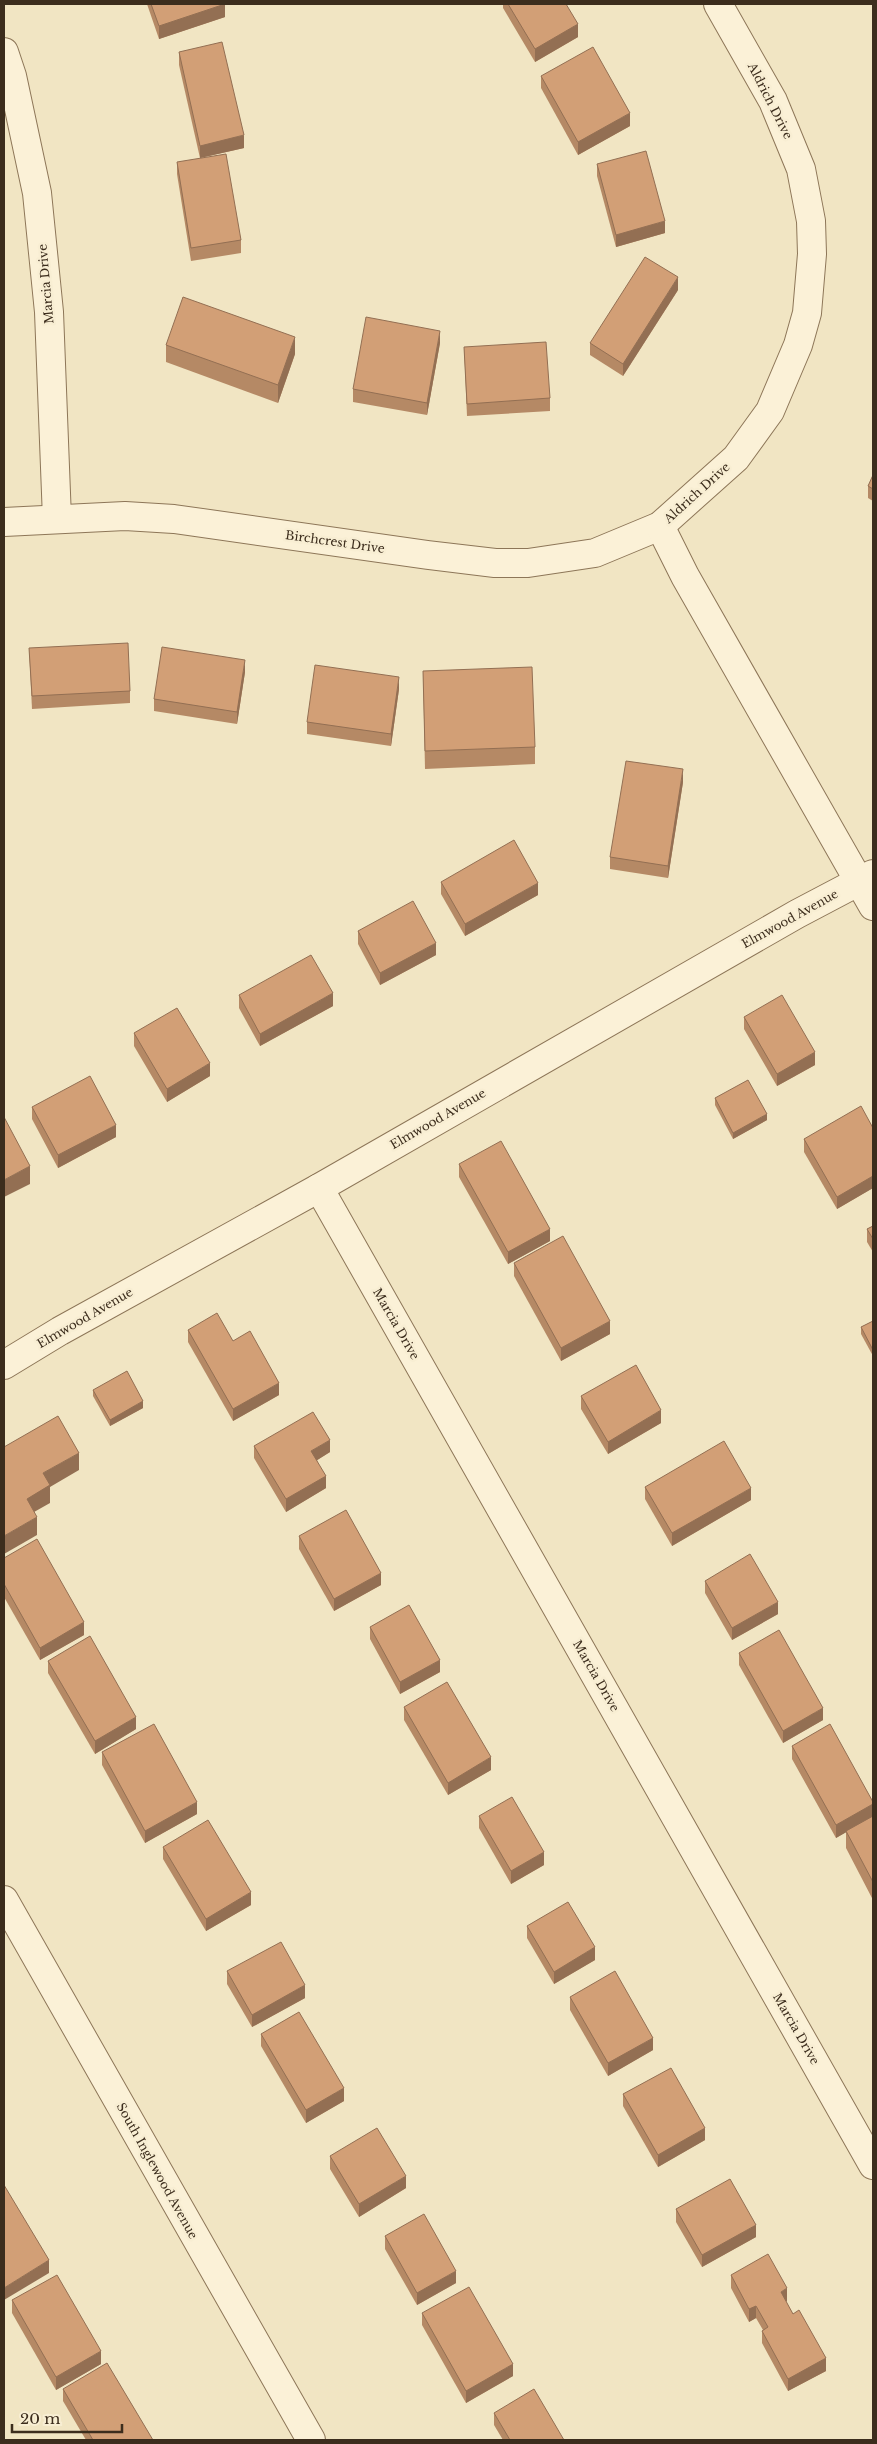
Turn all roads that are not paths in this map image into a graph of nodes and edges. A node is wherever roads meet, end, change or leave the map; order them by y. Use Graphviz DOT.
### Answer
graph roads {
  1 [pos="718,4"];
  2 [pos="4,52"];
  3 [pos="57,519"];
  4 [pos="4,522"];
  5 [pos="660,526"];
  6 [pos="866,878"];
  7 [pos="873,906"];
  8 [pos="319,1188"];
  9 [pos="4,1365"];
  10 [pos="4,1900"];
  11 [pos="873,2165"];
  12 [pos="310,2440"];
  1 -- 5 [label="street, Aldrich Drive"];
  2 -- 3 [label="street, Marcia Drive"];
  3 -- 4 [label="street, Birchcrest Drive"];
  3 -- 5 [label="street, Birchcrest Drive"];
  5 -- 6 [label="street, Aldrich Drive"];
  6 -- 7 [label="street, Aldrich Drive"];
  6 -- 8 [label="street, Elmwood Avenue"];
  8 -- 9 [label="street, Elmwood Avenue"];
  8 -- 11 [label="street, Marcia Drive"];
  10 -- 12 [label="street, South Inglewood Avenue"];
}
